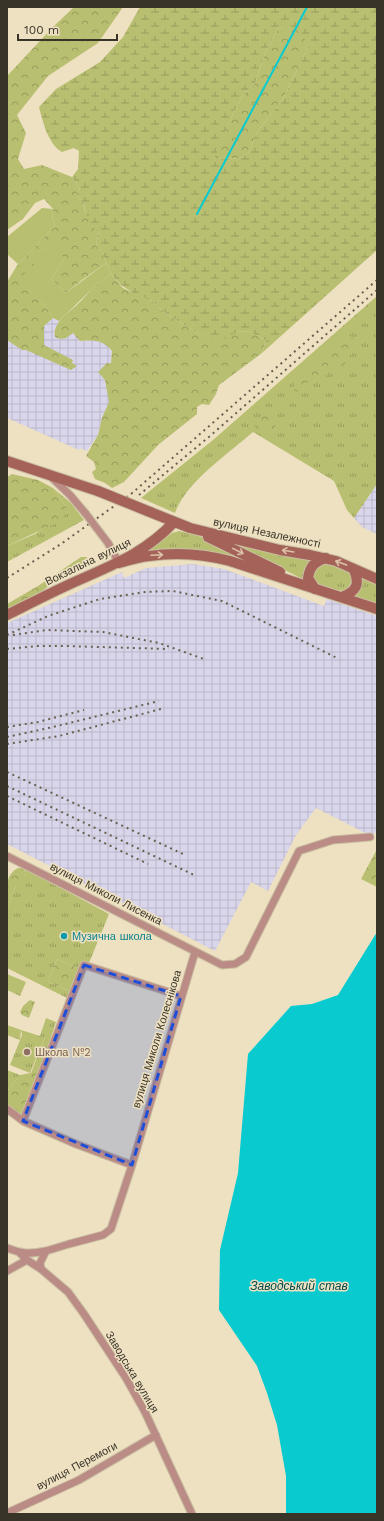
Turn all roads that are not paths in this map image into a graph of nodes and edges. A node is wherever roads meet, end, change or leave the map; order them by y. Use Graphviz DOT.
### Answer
graph roads {
  1 [pos="7,461"];
  2 [pos="45,472"];
  3 [pos="174,522"];
  4 [pos="190,528"];
  5 [pos="326,558"];
  6 [pos="119,563"];
  7 [pos="354,570"];
  8 [pos="377,579"];
  9 [pos="315,589"];
  10 [pos="342,597"];
  11 [pos="377,609"];
  12 [pos="7,615"];
  13 [pos="370,836"];
  14 [pos="7,856"];
  15 [pos="195,952"];
  16 [pos="181,996"];
  17 [pos="7,1109"];
  18 [pos="23,1122"];
  19 [pos="132,1165"];
  20 [pos="8,1249"];
  21 [pos="20,1253"];
  22 [pos="45,1253"];
  23 [pos="27,1260"];
  24 [pos="41,1269"];
  25 [pos="7,1271"];
  26 [pos="156,1435"];
  27 [pos="7,1513"];
  28 [pos="192,1514"];
  1 -- 2 [label="main road, вулиця Незалежності"];
  2 -- 3 [label="main road, вулиця Незалежності, bridge"];
  2 -- 6 [label="street, bridge"];
  3 -- 4 [label="main road, вулиця Незалежності"];
  3 -- 6 [label="main road, Вокзальна вулиця"];
  5 -- 4 [label="main road, вулиця Незалежності, one-way"];
  4 -- 9 [label="main road, one-way"];
  7 -- 5 [label="main road, вулиця Незалежності, one-way"];
  5 -- 9 [label="main road"];
  6 -- 9 [label="main road, one-way"];
  6 -- 12 [label="main road, Вокзальна вулиця"];
  7 -- 8 [label="main road, вулиця Незалежності"];
  7 -- 10 [label="main road"];
  9 -- 10 [label="main road"];
  10 -- 11 [label="main road"];
  13 -- 15 [label="street"];
  14 -- 15 [label="street, вулиця Миколи Лисенка"];
  15 -- 16 [label="street, вулиця Миколи Колеснікова"];
  16 -- 18 [label="street"];
  16 -- 19 [label="street, вулиця Миколи Колеснікова"];
  17 -- 18 [label="street"];
  18 -- 19 [label="street"];
  19 -- 22 [label="street, вулиця Миколи Колеснікова"];
  20 -- 21 [label="street"];
  21 -- 22 [label="street, вулиця Миколи Колеснікова"];
  21 -- 23 [label="street, Заводська вулиця"];
  22 -- 24 [label="street"];
  23 -- 24 [label="street, Заводська вулиця"];
  23 -- 25 [label="street"];
  24 -- 26 [label="street, Заводська вулиця"];
  26 -- 27 [label="street, вулиця Перемоги"];
  26 -- 28 [label="street, Заводська вулиця"];
}
